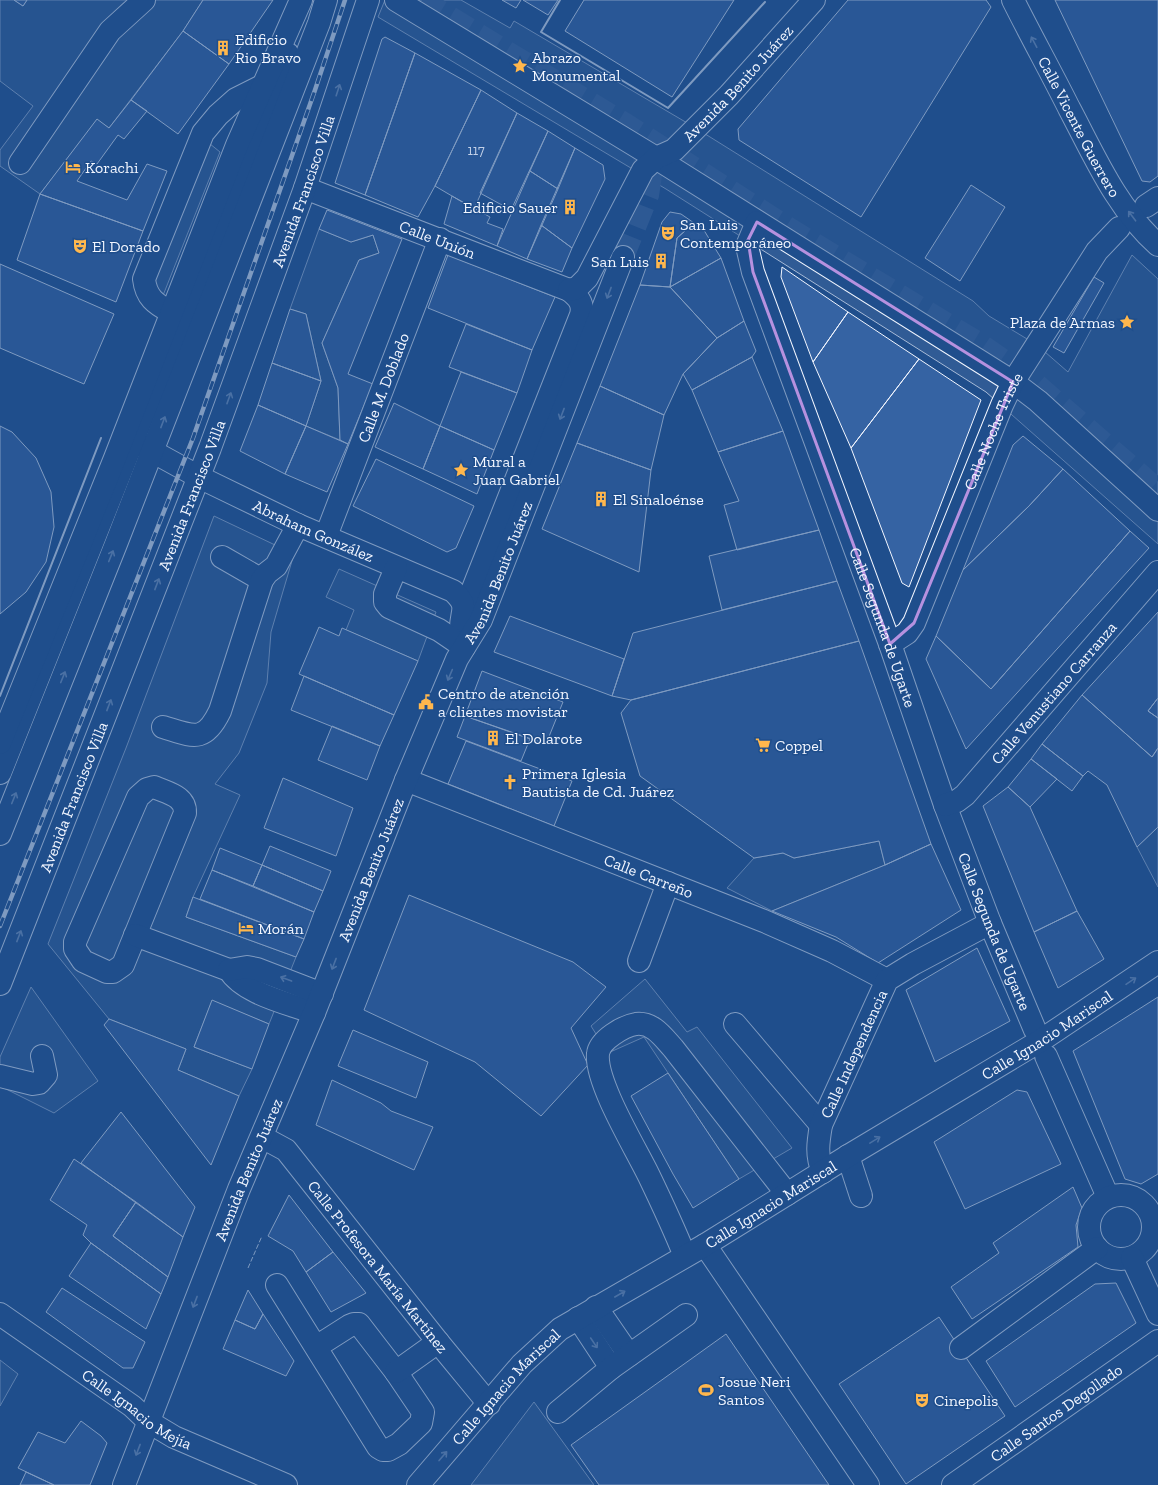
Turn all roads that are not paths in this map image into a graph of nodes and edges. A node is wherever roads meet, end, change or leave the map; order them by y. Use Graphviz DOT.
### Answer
graph roads {
  1 [pos="144,0"];
  2 [pos="301,0"];
  3 [pos="311,0"];
  4 [pos="326,0"];
  5 [pos="368,0"];
  6 [pos="396,0"];
  7 [pos="814,0"];
  8 [pos="1012,0"];
  9 [pos="262,86"];
  10 [pos="656,158"];
  11 [pos="20,163"];
  12 [pos="305,188"];
  13 [pos="757,222"];
  14 [pos="1119,228"];
  15 [pos="440,239"];
  16 [pos="1158,245"];
  17 [pos="623,257"];
  18 [pos="569,290"];
  19 [pos="171,312"];
  20 [pos="1013,382"];
  21 [pos="137,443"];
  22 [pos="200,477"];
  23 [pos="1158,510"];
  24 [pos="298,525"];
  25 [pos="326,536"];
  26 [pos="222,557"];
  27 [pos="396,568"];
  28 [pos="1158,572"];
  29 [pos="262,580"];
  30 [pos="465,609"];
  31 [pos="890,644"];
  32 [pos="464,647"];
  33 [pos="163,727"];
  34 [pos="0,743"];
  35 [pos="0,773"];
  36 [pos="406,780"];
  37 [pos="945,805"];
  38 [pos="0,834"];
  39 [pos="668,883"];
  40 [pos="990,923"];
  41 [pos="135,936"];
  42 [pos="639,961"];
  43 [pos="1158,962"];
  44 [pos="887,980"];
  45 [pos="0,984"];
  46 [pos="318,1003"];
  47 [pos="735,1024"];
  48 [pos="1035,1030"];
  49 [pos="42,1056"];
  50 [pos="1046,1056"];
  51 [pos="0,1076"];
  52 [pos="821,1125"];
  53 [pos="262,1137"];
  54 [pos="848,1156"];
  55 [pos="823,1172"];
  56 [pos="786,1194"];
  57 [pos="861,1196"];
  58 [pos="1108,1197"];
  59 [pos="1154,1208"];
  60 [pos="705,1244"];
  61 [pos="1097,1248"];
  62 [pos="685,1256"];
  63 [pos="1132,1258"];
  64 [pos="277,1285"];
  65 [pos="596,1307"];
  66 [pos="0,1314"];
  67 [pos="1158,1314"];
  68 [pos="686,1315"];
  69 [pos="578,1318"];
  70 [pos="1158,1340"];
  71 [pos="438,1342"];
  72 [pos="316,1347"];
  73 [pos="961,1348"];
  74 [pos="629,1355"];
  75 [pos="611,1368"];
  76 [pos="396,1372"];
  77 [pos="489,1404"];
  78 [pos="558,1412"];
  79 [pos="149,1422"];
  80 [pos="124,1485"];
  81 [pos="286,1485"];
  82 [pos="418,1485"];
  83 [pos="868,1485"];
  84 [pos="954,1485"];
  1 -- 11 [label="street"];
  2 -- 9 [label="street"];
  3 -- 21 [label="street"];
  21 -- 4 [label="street, one-way"];
  12 -- 5 [label="street, Avenida Francisco Villa, one-way"];
  6 -- 10 [label="street"];
  7 -- 10 [label="street, Avenida Benito Juárez"];
  16 -- 8 [label="street, Calle Vicente Guerrero, one-way"];
  9 -- 19 [label="street"];
  9 -- 19 [label="street"];
  10 -- 13 [label="street"];
  10 -- 18 [label="street"];
  12 -- 15 [label="street, Calle Unión"];
  22 -- 12 [label="street, Avenida Francisco Villa, one-way"];
  13 -- 20 [label="street"];
  13 -- 31 [label="street, Calle Segunda de Ugarte"];
  14 -- 20 [label="street, Calle Noche Triste"];
  15 -- 18 [label="street, Calle Unión"];
  15 -- 25 [label="street, Calle M. Doblado"];
  17 -- 32 [label="street, Avenida Benito Juárez, one-way"];
  18 -- 30 [label="street"];
  19 -- 21 [label="street"];
  20 -- 23 [label="street"];
  20 -- 31 [label="street, Calle Noche Triste"];
  21 -- 22 [label="street, Abraham González"];
  21 -- 34 [label="street"];
  21 -- 35 [label="street"];
  38 -- 21 [label="street, one-way"];
  22 -- 24 [label="street, Abraham González"];
  45 -- 22 [label="street, Avenida Francisco Villa, one-way"];
  24 -- 25 [label="street, Abraham González"];
  24 -- 29 [label="street"];
  25 -- 27 [label="street, Abraham González"];
  26 -- 29 [label="street"];
  27 -- 30 [label="street, Abraham González"];
  27 -- 32 [label="street"];
  28 -- 37 [label="street, Calle Venustiano Carranza"];
  29 -- 33 [label="street"];
  30 -- 32 [label="street"];
  31 -- 37 [label="street, Calle Segunda de Ugarte"];
  32 -- 36 [label="street, Avenida Benito Juárez, one-way"];
  36 -- 39 [label="street, Calle Carreño"];
  36 -- 46 [label="street, Avenida Benito Juárez, one-way"];
  37 -- 40 [label="street, Calle Segunda de Ugarte"];
  39 -- 42 [label="street"];
  39 -- 44 [label="street, Calle Carreño"];
  40 -- 44 [label="street, Calle Independencia"];
  40 -- 48 [label="street, Calle Segunda de Ugarte"];
  41 -- 41 [label="street"];
  41 -- 46 [label="street"];
  54 -- 43 [label="street, Calle Ignacio Mariscal, one-way"];
  44 -- 52 [label="street, Calle Independencia"];
  46 -- 53 [label="street, Avenida Benito Juárez"];
  47 -- 52 [label="street"];
  49 -- 51 [label="street"];
  50 -- 58 [label="street"];
  52 -- 55 [label="street, Calle Independencia"];
  53 -- 71 [label="street, Calle Profesora María Martínez"];
  53 -- 79 [label="street, Avenida Benito Juárez, one-way"];
  54 -- 55 [label="street, Calle Ignacio Mariscal"];
  54 -- 57 [label="street"];
  55 -- 56 [label="street, Calle Ignacio Mariscal"];
  56 -- 60 [label="street, Calle Ignacio Mariscal"];
  56 -- 62 [label="street"];
  58 -- 59 [label="street"];
  58 -- 61 [label="street"];
  59 -- 63 [label="street"];
  60 -- 62 [label="street, Calle Ignacio Mariscal"];
  60 -- 83 [label="street"];
  61 -- 63 [label="street"];
  61 -- 73 [label="street"];
  65 -- 62 [label="street, Calle Ignacio Mariscal, one-way"];
  63 -- 67 [label="street"];
  64 -- 72 [label="street"];
  65 -- 69 [label="street, Calle Ignacio Mariscal"];
  65 -- 74 [label="street"];
  66 -- 79 [label="street, Calle Ignacio Mejía"];
  68 -- 74 [label="street"];
  69 -- 75 [label="street, one-way"];
  69 -- 77 [label="street, Calle Ignacio Mariscal"];
  70 -- 84 [label="street, Calle Santos Degollado"];
  71 -- 76 [label="street"];
  71 -- 77 [label="street, Calle Profesora María Martínez"];
  72 -- 76 [label="street"];
  72 -- 76 [label="street"];
  74 -- 75 [label="street"];
  75 -- 78 [label="street"];
  82 -- 77 [label="street, Calle Ignacio Mariscal, one-way"];
  79 -- 80 [label="street, Avenida Benito Juárez, one-way"];
  79 -- 81 [label="street, Calle Ignacio Mejía"];
}
